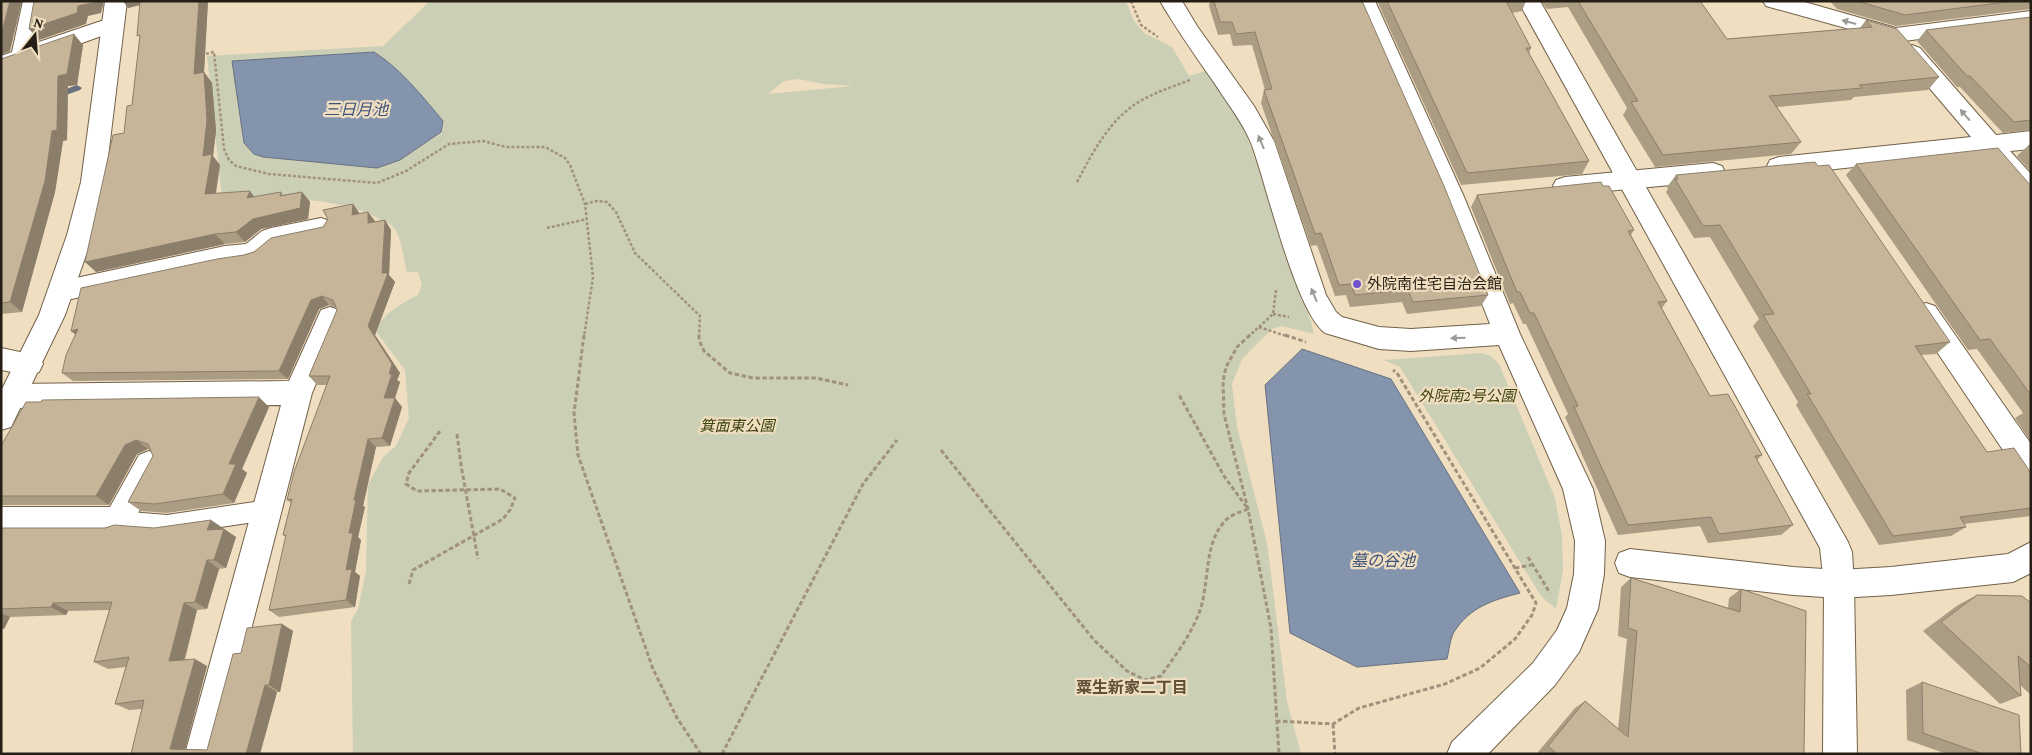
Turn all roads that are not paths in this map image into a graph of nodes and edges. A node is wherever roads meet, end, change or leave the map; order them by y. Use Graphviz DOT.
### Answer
graph roads {
  1 [pos="34,1"];
  2 [pos="1171,1"];
  3 [pos="1364,1"];
  4 [pos="1529,1"];
  5 [pos="1774,1"];
  6 [pos="114,13"];
  7 [pos="2031,18"];
  8 [pos="1896,35"];
  9 [pos="22,56"];
  10 [pos="1,64"];
  11 [pos="2031,140"];
  12 [pos="1991,146"];
  13 [pos="1822,162"];
  14 [pos="1630,180"];
  15 [pos="1838,186"];
  16 [pos="1541,189"];
  17 [pos="2031,191"];
  18 [pos="321,228"];
  19 [pos="62,291"];
  20 [pos="1910,291"];
  21 [pos="330,318"];
  22 [pos="1507,334"];
  23 [pos="1,359"];
  24 [pos="29,364"];
  25 [pos="298,393"];
  26 [pos="7,407"];
  27 [pos="149,464"];
  28 [pos="2031,468"];
  29 [pos="267,510"];
  30 [pos="1,520"];
  31 [pos="118,521"];
  32 [pos="2031,556"];
  33 [pos="1630,563"];
  34 [pos="1839,584"];
  35 [pos="202,754"];
  36 [pos="1464,754"];
  37 [pos="1840,754"];
  1 -- 9 [label="street"];
  22 -- 2 [label="street, one-way"];
  3 -- 22 [label="street"];
  4 -- 14 [label="street"];
  8 -- 5 [label="street, one-way"];
  6 -- 9 [label="street"];
  6 -- 19 [label="street"];
  7 -- 8 [label="street"];
  12 -- 8 [label="street, one-way"];
  9 -- 10 [label="street"];
  11 -- 12 [label="street"];
  12 -- 13 [label="street"];
  12 -- 17 [label="street"];
  13 -- 14 [label="street"];
  13 -- 15 [label="street"];
  14 -- 16 [label="street"];
  14 -- 34 [label="street"];
  18 -- 19 [label="street"];
  19 -- 24 [label="street"];
  20 -- 28 [label="street"];
  21 -- 25 [label="street"];
  22 -- 36 [label="street"];
  23 -- 24 [label="street"];
  24 -- 26 [label="street"];
  25 -- 26 [label="street"];
  25 -- 29 [label="street"];
  27 -- 31 [label="street"];
  29 -- 31 [label="lane"];
  29 -- 35 [label="street"];
  30 -- 31 [label="street"];
  32 -- 34 [label="street"];
  33 -- 34 [label="street"];
  34 -- 37 [label="street"];
}
